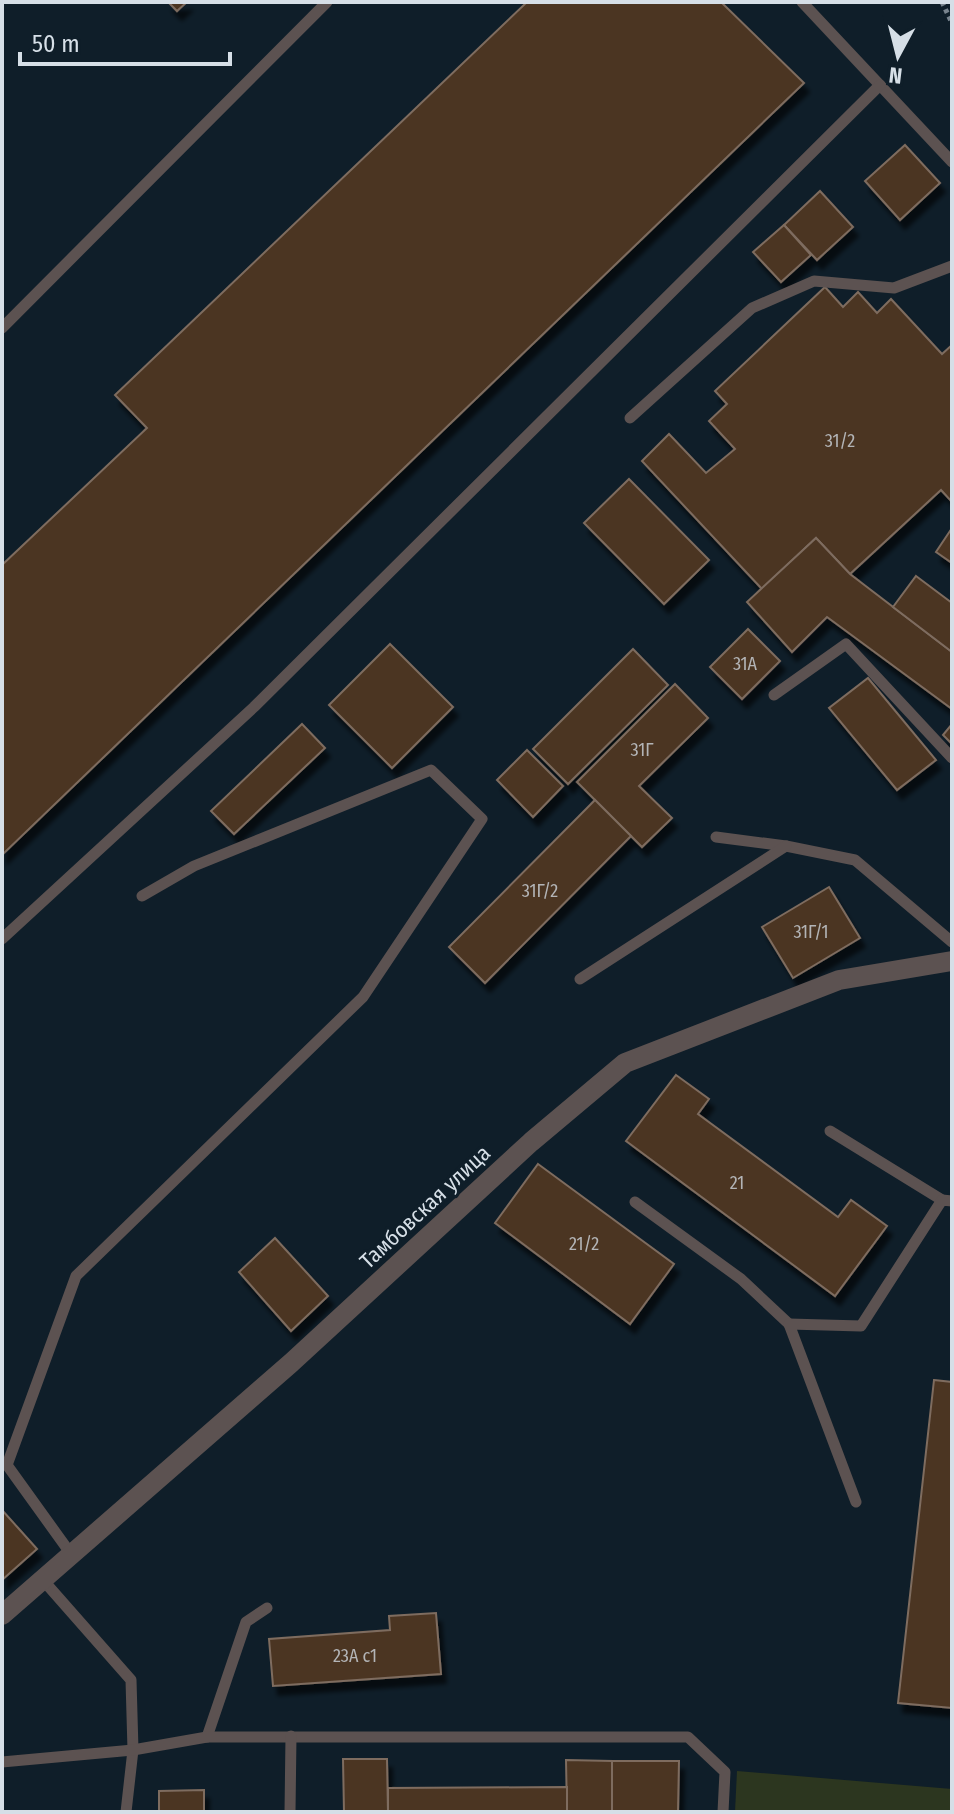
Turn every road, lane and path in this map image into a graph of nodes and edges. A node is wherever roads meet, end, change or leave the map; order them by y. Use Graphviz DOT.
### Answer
graph roads {
  1 [pos="327,2"];
  2 [pos="802,2"];
  3 [pos="942,2"];
  4 [pos="952,23"];
  5 [pos="880,85"];
  6 [pos="952,162"];
  7 [pos="952,266"];
  8 [pos="2,328"];
  9 [pos="630,418"];
  10 [pos="774,695"];
  11 [pos="952,758"];
  12 [pos="716,837"];
  13 [pos="786,846"];
  14 [pos="142,896"];
  15 [pos="2,939"];
  16 [pos="952,942"];
  17 [pos="952,961"];
  18 [pos="580,979"];
  19 [pos="830,1131"];
  20 [pos="947,1200"];
  21 [pos="635,1202"];
  22 [pos="789,1324"];
  23 [pos="856,1502"];
  24 [pos="71,1554"];
  25 [pos="43,1580"];
  26 [pos="267,1608"];
  27 [pos="2,1615"];
  28 [pos="291,1736"];
  29 [pos="207,1737"];
  30 [pos="133,1750"];
  31 [pos="2,1762"];
  32 [pos="126,1812"];
  33 [pos="290,1812"];
  34 [pos="723,1812"];
  1 -- 8 [label="lane"];
  2 -- 5 [label="lane"];
  3 -- 4 [label="path"];
  5 -- 6 [label="lane"];
  5 -- 15 [label="lane"];
  7 -- 9 [label="lane"];
  10 -- 11 [label="lane"];
  12 -- 13 [label="lane"];
  13 -- 16 [label="lane"];
  13 -- 18 [label="lane"];
  14 -- 24 [label="lane"];
  17 -- 24 [label="street, Тамбовская улица"];
  19 -- 20 [label="lane"];
  20 -- 22 [label="lane"];
  21 -- 22 [label="lane"];
  22 -- 23 [label="lane"];
  24 -- 25 [label="street, Тамбовская улица"];
  25 -- 27 [label="street, Тамбовская улица"];
  25 -- 30 [label="lane"];
  26 -- 29 [label="lane"];
  28 -- 29 [label="lane"];
  28 -- 33 [label="lane"];
  28 -- 34 [label="lane"];
  29 -- 30 [label="lane"];
  30 -- 31 [label="lane"];
  30 -- 32 [label="lane"];
}
